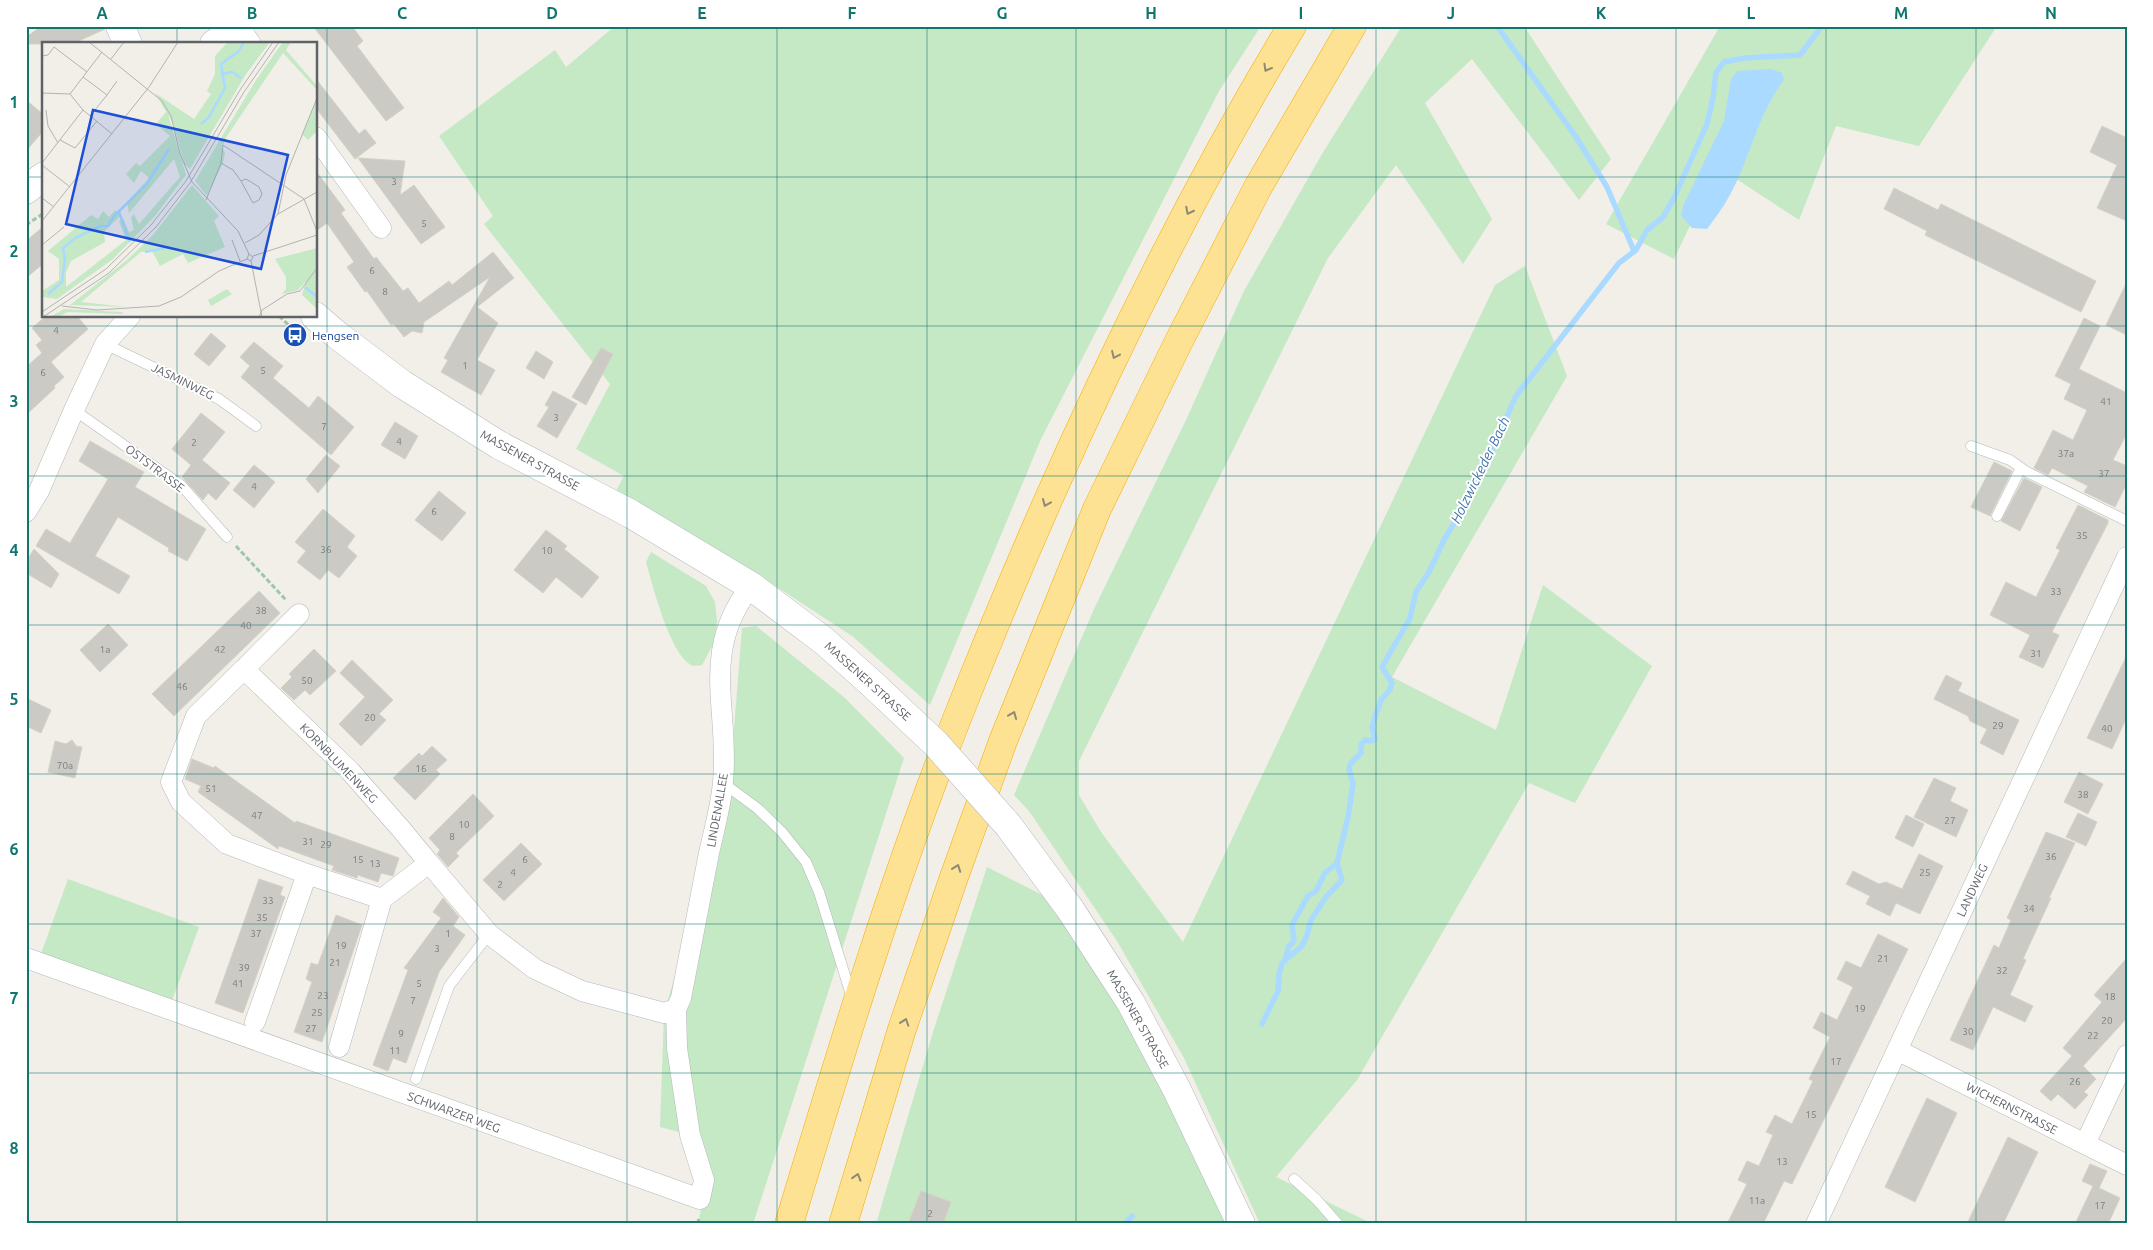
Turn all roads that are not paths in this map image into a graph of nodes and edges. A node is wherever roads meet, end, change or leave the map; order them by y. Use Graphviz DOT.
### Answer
graph roads {
  1 [pos="120,26"];
  2 [pos="1292,26"];
  3 [pos="1352,26"];
  4 [pos="243,32"];
  5 [pos="127,42"];
  6 [pos="219,42"];
  7 [pos="318,140"];
  8 [pos="42,178"];
  9 [pos="26,190"];
  10 [pos="380,228"];
  11 [pos="128,318"];
  12 [pos="318,318"];
  13 [pos="105,344"];
  14 [pos="74,410"];
  15 [pos="256,426"];
  16 [pos="1971,446"];
  17 [pos="2021,468"];
  18 [pos="26,512"];
  19 [pos="1997,516"];
  20 [pos="2127,521"];
  21 [pos="227,537"];
  22 [pos="2127,557"];
  23 [pos="751,586"];
  24 [pos="299,614"];
  25 [pos="244,669"];
  26 [pos="723,784"];
  27 [pos="429,863"];
  28 [pos="307,874"];
  29 [pos="382,899"];
  30 [pos="489,934"];
  31 [pos="26,958"];
  32 [pos="854,1008"];
  33 [pos="676,1009"];
  34 [pos="255,1022"];
  35 [pos="339,1047"];
  36 [pos="1897,1050"];
  37 [pos="2127,1055"];
  38 [pos="416,1078"];
  39 [pos="2085,1144"];
  40 [pos="2127,1165"];
  41 [pos="1294,1179"];
  42 [pos="789,1224"];
  43 [pos="843,1224"];
  44 [pos="1241,1224"];
  45 [pos="1338,1224"];
  46 [pos="1816,1224"];
  1 -- 5 [label="main road"];
  2 -- 32 [label="highway, one-way"];
  43 -- 3 [label="highway, one-way"];
  4 -- 6 [label="main road"];
  7 -- 10 [label="street"];
  8 -- 9 [label="main road"];
  11 -- 13 [label="street"];
  12 -- 23 [label="main road, MASSENER STRASSE"];
  13 -- 14 [label="street"];
  13 -- 15 [label="lane, JASMINWEG"];
  14 -- 18 [label="street"];
  14 -- 21 [label="lane, OSTSTRASSE"];
  16 -- 17 [label="lane"];
  17 -- 19 [label="lane"];
  17 -- 20 [label="lane"];
  22 -- 36 [label="street, LANDWEG"];
  23 -- 26 [label="street, LINDENALLEE"];
  23 -- 44 [label="main road, MASSENER STRASSE, bridge"];
  24 -- 25 [label="street"];
  25 -- 27 [label="street, KORNBLUMENWEG"];
  25 -- 28 [label="street"];
  26 -- 32 [label="lane"];
  26 -- 33 [label="street, LINDENALLEE"];
  27 -- 29 [label="street"];
  27 -- 30 [label="street, KORNBLUMENWEG"];
  28 -- 29 [label="street"];
  28 -- 34 [label="street"];
  29 -- 35 [label="street"];
  30 -- 33 [label="street, KORNBLUMENWEG"];
  30 -- 38 [label="lane"];
  31 -- 33 [label="street, SCHWARZER WEG"];
  32 -- 42 [label="highway"];
  36 -- 39 [label="street, WICHERNSTRASSE"];
  36 -- 46 [label="street, LANDWEG"];
  37 -- 39 [label="street"];
  39 -- 40 [label="street, WICHERNSTRASSE"];
  41 -- 45 [label="lane"];
}
